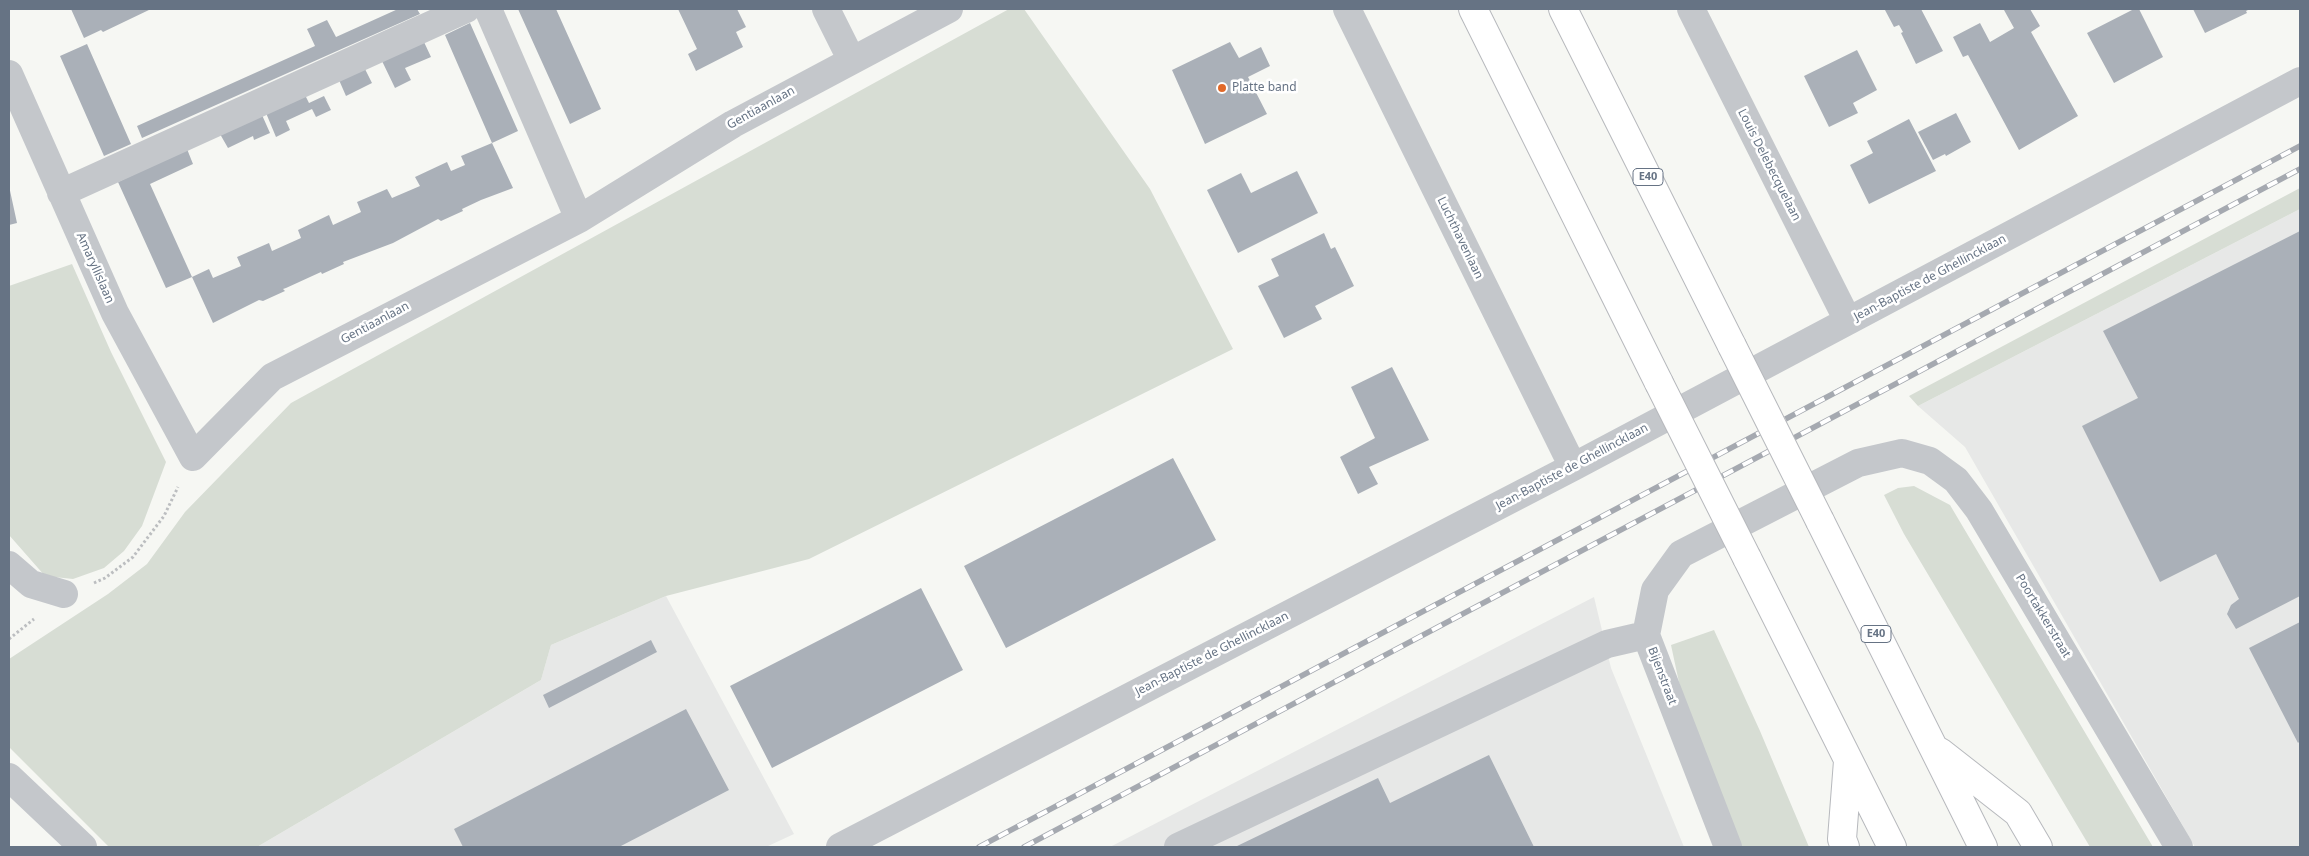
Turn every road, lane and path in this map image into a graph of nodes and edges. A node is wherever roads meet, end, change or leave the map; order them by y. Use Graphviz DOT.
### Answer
graph roads {
  1 [pos="466,9"];
  2 [pos="488,9"];
  3 [pos="826,9"];
  4 [pos="950,9"];
  5 [pos="1347,9"];
  6 [pos="1473,9"];
  7 [pos="1563,9"];
  8 [pos="1691,9"];
  9 [pos="852,59"];
  10 [pos="9,74"];
  11 [pos="2300,81"];
  12 [pos="61,193"];
  13 [pos="579,219"];
  14 [pos="1848,321"];
  15 [pos="193,456"];
  16 [pos="1858,463"];
  17 [pos="1573,467"];
  18 [pos="9,565"];
  19 [pos="64,594"];
  20 [pos="1646,636"];
  21 [pos="9,639"];
  22 [pos="1932,746"];
  23 [pos="1848,761"];
  24 [pos="9,777"];
  25 [pos="83,847"];
  26 [pos="840,847"];
  27 [pos="1178,847"];
  28 [pos="1728,847"];
  29 [pos="1845,847"];
  30 [pos="1892,847"];
  31 [pos="1983,847"];
  32 [pos="2038,847"];
  33 [pos="2179,847"];
  1 -- 12 [label="street"];
  2 -- 13 [label="street"];
  3 -- 9 [label="street"];
  4 -- 9 [label="street, Gentiaanlaan"];
  5 -- 17 [label="street, Luchthavenlaan"];
  6 -- 23 [label="highway, bridge"];
  7 -- 22 [label="highway, E40, bridge"];
  8 -- 14 [label="street, Louis Delebecquelaan"];
  9 -- 13 [label="street, Gentiaanlaan"];
  10 -- 12 [label="street, Amaryllislaan"];
  11 -- 14 [label="street, Jean-Baptiste de Ghellincklaan"];
  12 -- 15 [label="street, Amaryllislaan"];
  13 -- 15 [label="street, Gentiaanlaan"];
  14 -- 17 [label="street, Jean-Baptiste de Ghellincklaan"];
  15 -- 19 [label="path"];
  16 -- 20 [label="street, Bijenstraat"];
  16 -- 33 [label="street, Poortakkerstraat"];
  17 -- 26 [label="street, Jean-Baptiste de Ghellincklaan"];
  18 -- 19 [label="street"];
  19 -- 21 [label="path"];
  20 -- 27 [label="street"];
  20 -- 28 [label="street, Bijenstraat"];
  22 -- 31 [label="highway, E40"];
  22 -- 32 [label="highway"];
  23 -- 29 [label="highway"];
  23 -- 30 [label="highway"];
  24 -- 25 [label="street"];
}
